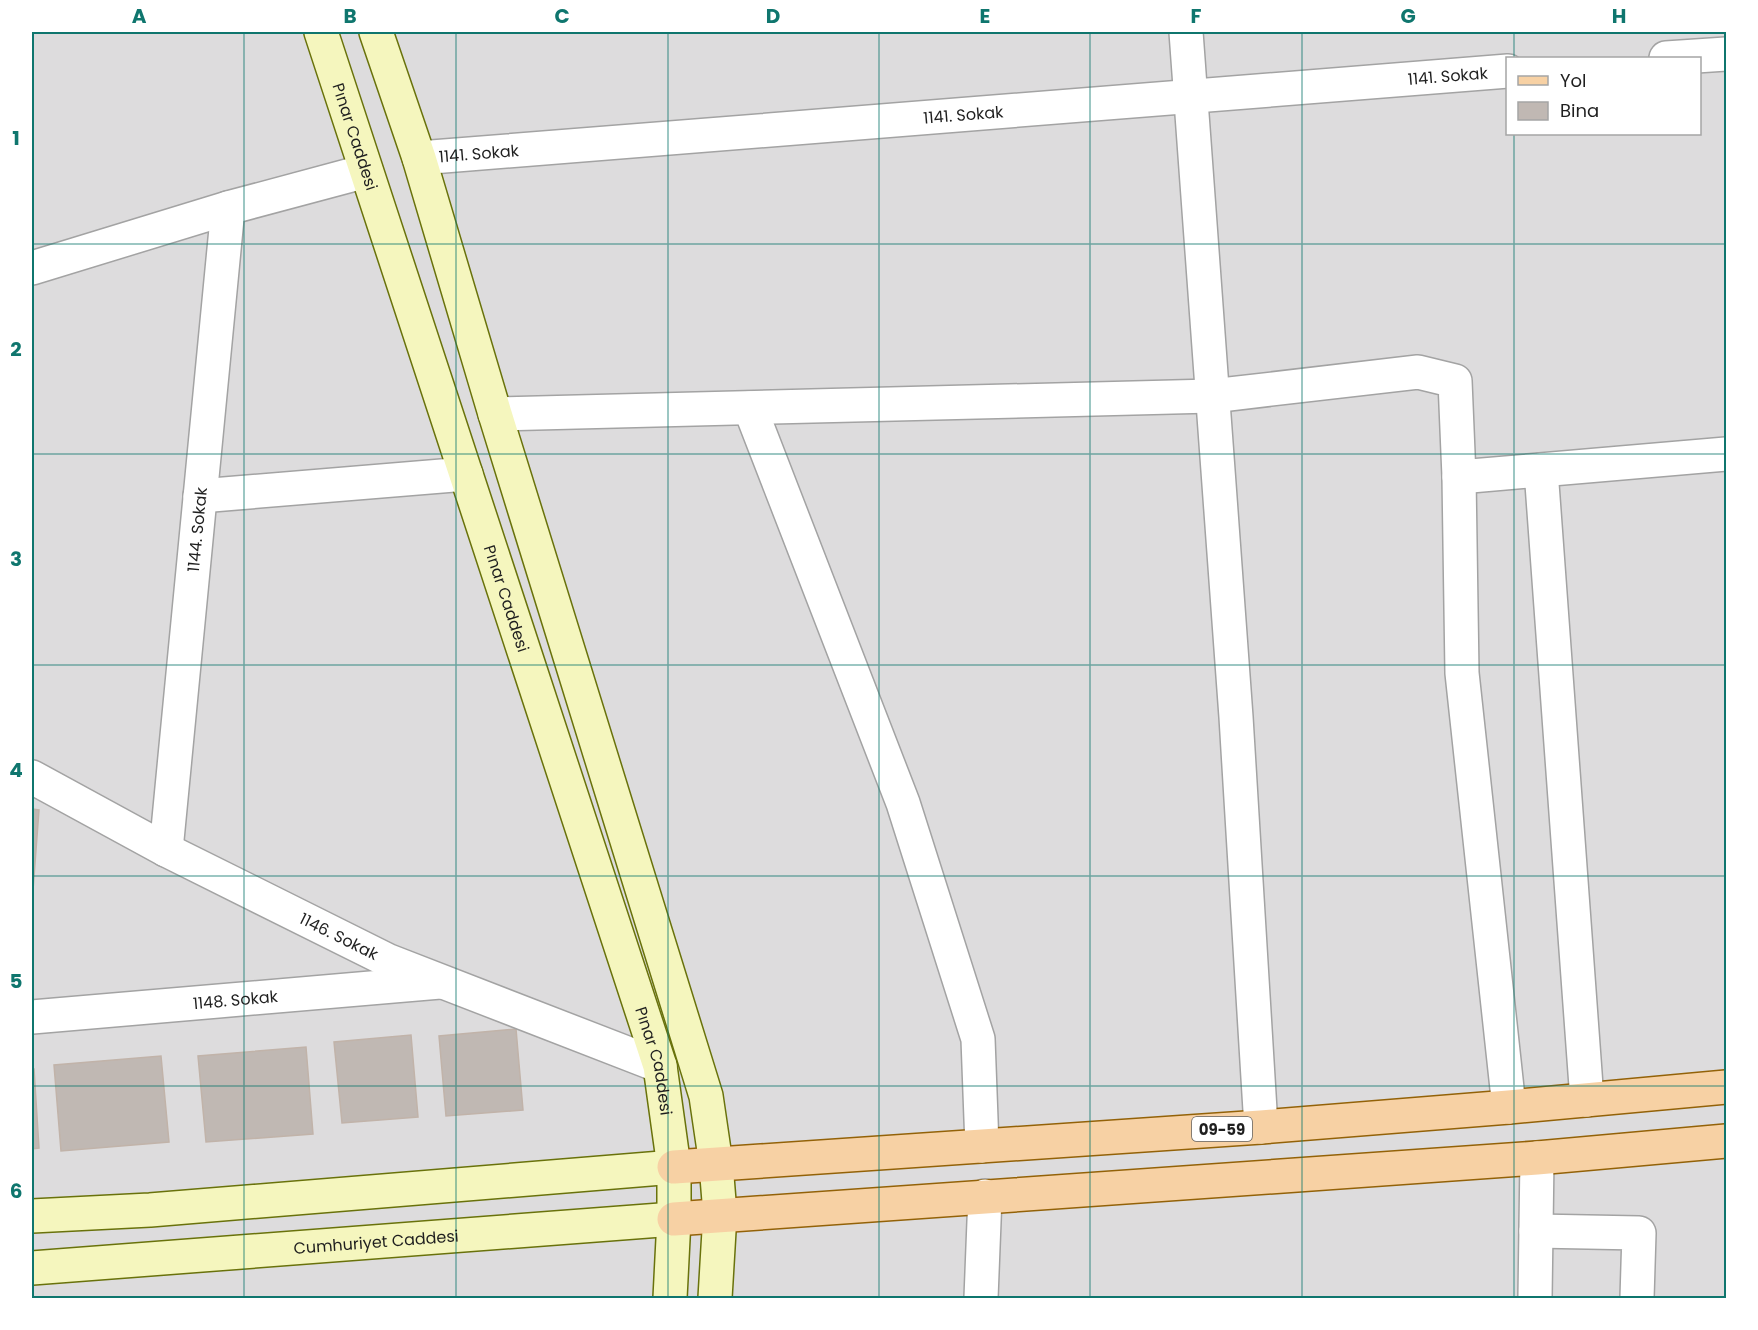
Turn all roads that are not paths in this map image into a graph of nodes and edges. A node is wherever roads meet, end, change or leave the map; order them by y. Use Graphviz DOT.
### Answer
graph roads {
  1 [pos="321,32"];
  2 [pos="376,32"];
  3 [pos="1186,32"];
  4 [pos="1726,54"];
  5 [pos="1681,57"];
  6 [pos="1506,71"];
  7 [pos="1189,97"];
  8 [pos="419,158"];
  9 [pos="366,171"];
  10 [pos="228,208"];
  11 [pos="32,268"];
  12 [pos="1212,396"];
  13 [pos="750,408"];
  14 [pos="495,414"];
  15 [pos="1726,454"];
  16 [pos="1540,470"];
  17 [pos="466,474"];
  18 [pos="1459,477"];
  19 [pos="200,496"];
  20 [pos="32,777"];
  21 [pos="166,850"];
  22 [pos="440,982"];
  23 [pos="32,1017"];
  24 [pos="660,1066"];
  25 [pos="1726,1087"];
  26 [pos="1587,1100"];
  27 [pos="1509,1107"];
  28 [pos="1261,1127"];
  29 [pos="1726,1141"];
  30 [pos="982,1146"];
  31 [pos="1537,1158"];
  32 [pos="716,1164"];
  33 [pos="674,1167"];
  34 [pos="985,1196"];
  35 [pos="720,1214"];
  36 [pos="32,1216"];
  37 [pos="674,1219"];
  38 [pos="1536,1231"];
  39 [pos="32,1268"];
  40 [pos="670,1299"];
  41 [pos="715,1299"];
  42 [pos="981,1299"];
  43 [pos="1535,1299"];
  44 [pos="1637,1299"];
  1 -- 9 [label="main road, Pınar Caddesi"];
  2 -- 8 [label="main road"];
  3 -- 7 [label="street"];
  4 -- 5 [label="street"];
  6 -- 7 [label="street, 1141. Sokak"];
  7 -- 8 [label="street, 1141. Sokak"];
  7 -- 12 [label="street"];
  8 -- 14 [label="main road"];
  9 -- 10 [label="street"];
  9 -- 17 [label="main road, Pınar Caddesi"];
  10 -- 11 [label="street"];
  10 -- 19 [label="street, 1144. Sokak"];
  12 -- 13 [label="street"];
  12 -- 18 [label="street"];
  12 -- 28 [label="street"];
  13 -- 14 [label="street"];
  13 -- 30 [label="street"];
  14 -- 32 [label="main road"];
  15 -- 16 [label="street"];
  16 -- 18 [label="street"];
  16 -- 26 [label="street"];
  17 -- 19 [label="street"];
  17 -- 24 [label="main road, Pınar Caddesi"];
  18 -- 27 [label="street"];
  19 -- 21 [label="street, 1144. Sokak"];
  20 -- 21 [label="street, 1146. Sokak"];
  21 -- 22 [label="street, 1146. Sokak"];
  22 -- 23 [label="street, 1148. Sokak"];
  22 -- 24 [label="street, 1146. Sokak"];
  24 -- 33 [label="main road, Pınar Caddesi"];
  25 -- 26 [label="main road, 09-59"];
  26 -- 27 [label="main road, 09-59"];
  27 -- 28 [label="main road, 09-59"];
  28 -- 30 [label="main road, 09-59"];
  29 -- 31 [label="main road, Cumhuriyet Caddesi"];
  30 -- 32 [label="main road, 09-59"];
  31 -- 34 [label="main road, Cumhuriyet Caddesi"];
  31 -- 38 [label="street"];
  32 -- 33 [label="main road"];
  32 -- 35 [label="main road"];
  33 -- 36 [label="main road"];
  33 -- 37 [label="main road, Pınar Caddesi"];
  34 -- 35 [label="main road, Cumhuriyet Caddesi"];
  34 -- 42 [label="street"];
  35 -- 37 [label="main road, Cumhuriyet Caddesi"];
  35 -- 41 [label="main road"];
  37 -- 39 [label="main road, Cumhuriyet Caddesi"];
  37 -- 40 [label="main road, Pınar Caddesi"];
  38 -- 43 [label="street"];
  38 -- 44 [label="street"];
}
